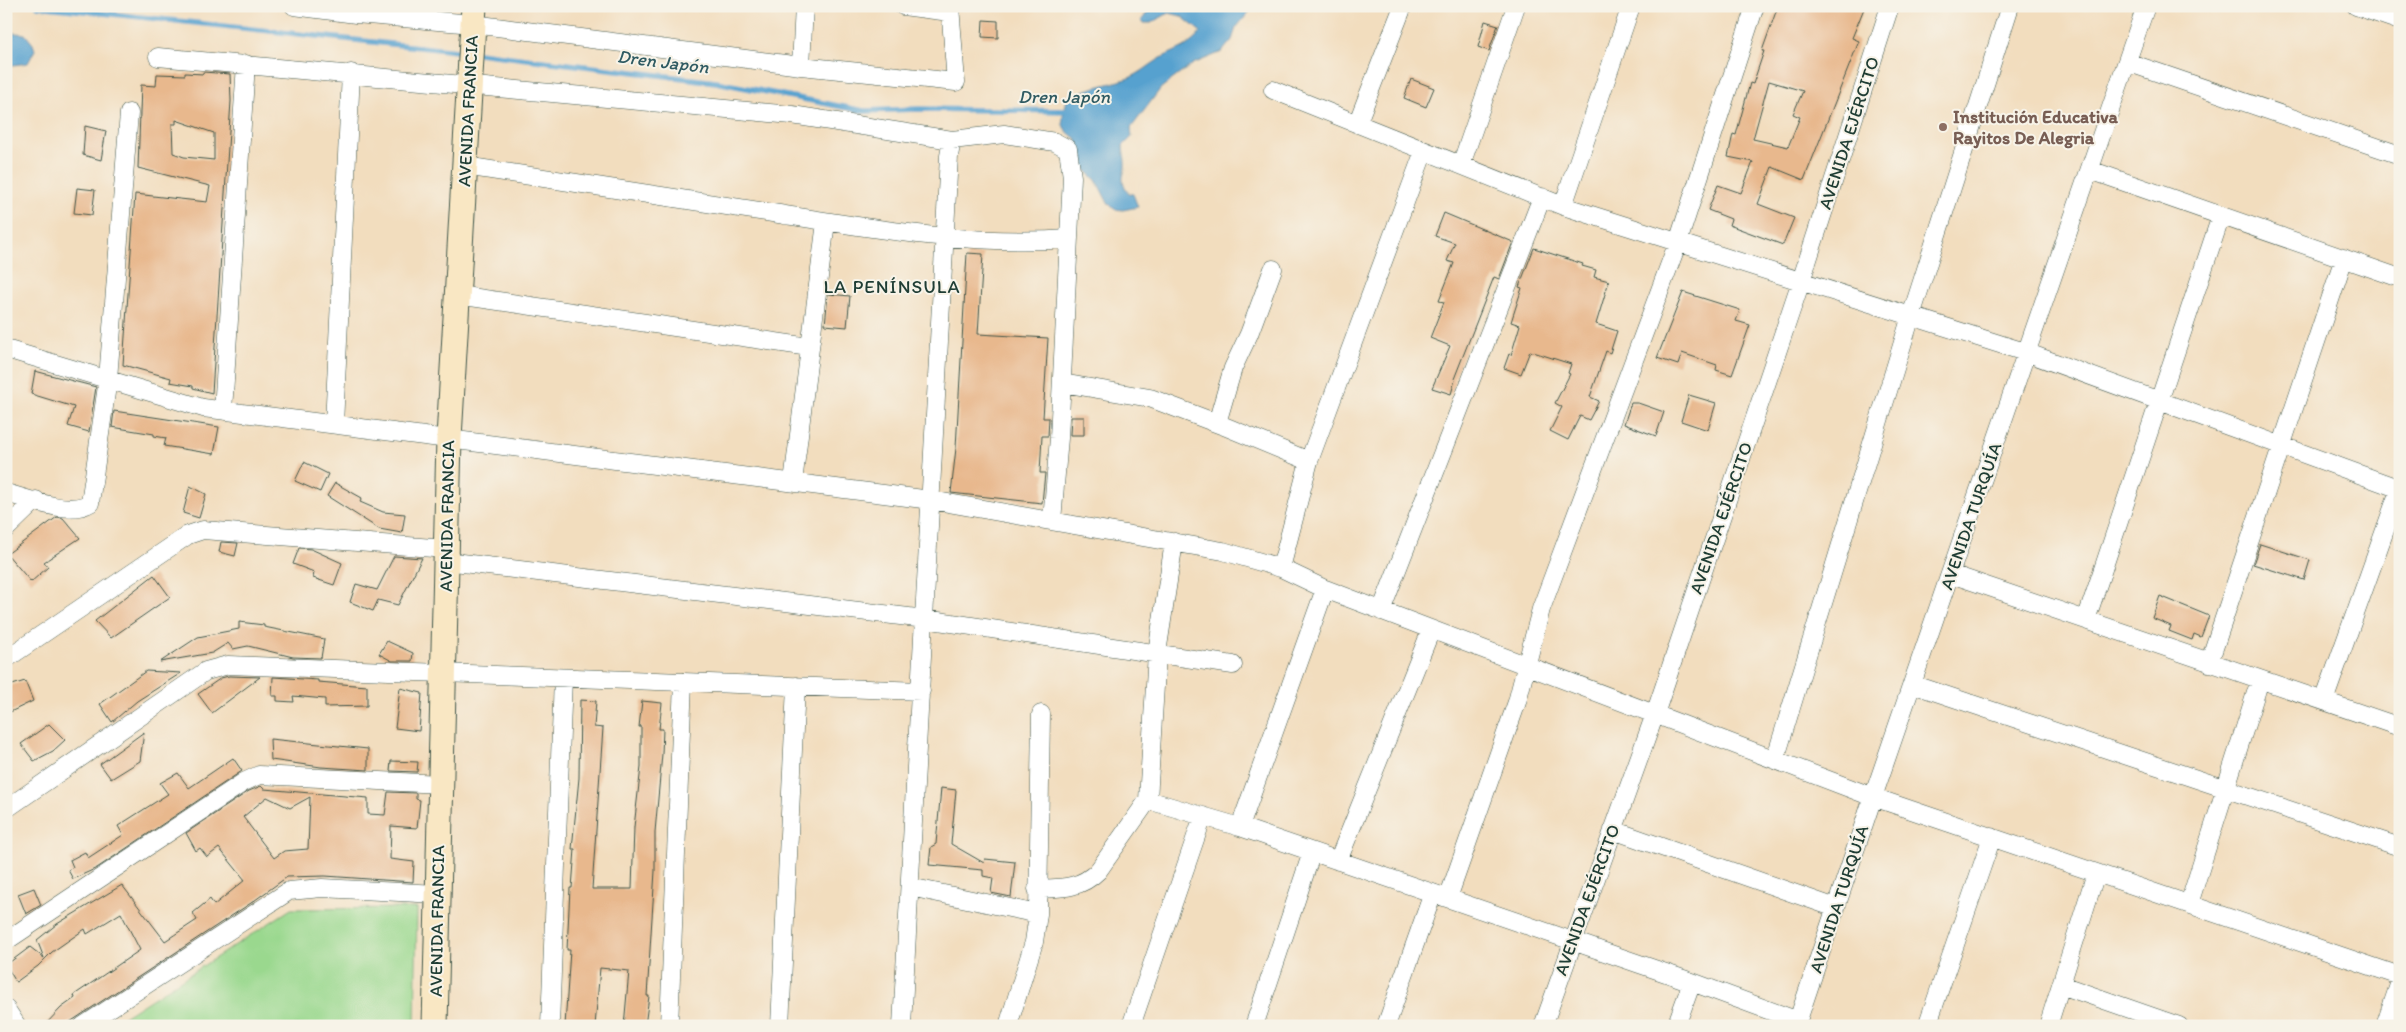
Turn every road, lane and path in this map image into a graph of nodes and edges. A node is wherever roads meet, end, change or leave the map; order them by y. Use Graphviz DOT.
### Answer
graph roads {
  1 [pos="294,6"];
  2 [pos="804,6"];
  3 [pos="904,6"];
  4 [pos="1403,6"];
  5 [pos="1516,6"];
  6 [pos="1631,6"];
  7 [pos="1755,6"];
  8 [pos="1890,6"];
  9 [pos="2010,6"];
  10 [pos="2146,6"];
  11 [pos="2356,6"];
  12 [pos="950,9"];
  13 [pos="356,10"];
  14 [pos="2398,16"];
  15 [pos="473,21"];
  16 [pos="158,57"];
  17 [pos="2127,62"];
  18 [pos="246,64"];
  19 [pos="801,66"];
  20 [pos="350,73"];
  21 [pos="470,78"];
  22 [pos="1273,90"];
  23 [pos="129,113"];
  24 [pos="1357,124"];
  25 [pos="952,140"];
  26 [pos="1424,151"];
  27 [pos="2400,155"];
  28 [pos="1461,165"];
  29 [pos="465,166"];
  30 [pos="2090,170"];
  31 [pos="1542,197"];
  32 [pos="1563,206"];
  33 [pos="2221,216"];
  34 [pos="826,222"];
  35 [pos="945,237"];
  36 [pos="1069,239"];
  37 [pos="1678,242"];
  38 [pos="2344,258"];
  39 [pos="1273,269"];
  40 [pos="2400,278"];
  41 [pos="1801,281"];
  42 [pos="457,295"];
  43 [pos="1911,316"];
  44 [pos="809,347"];
  45 [pos="6,349"];
  46 [pos="2028,353"];
  47 [pos="108,379"];
  48 [pos="1062,383"];
  49 [pos="2158,401"];
  50 [pos="223,410"];
  51 [pos="1216,423"];
  52 [pos="334,424"];
  53 [pos="449,438"];
  54 [pos="2281,446"];
  55 [pos="1309,461"];
  56 [pos="793,482"];
  57 [pos="2400,489"];
  58 [pos="6,493"];
  59 [pos="36,500"];
  60 [pos="931,500"];
  61 [pos="1052,521"];
  62 [pos="6,529"];
  63 [pos="1174,542"];
  64 [pos="446,555"];
  65 [pos="1281,568"];
  66 [pos="1951,574"];
  67 [pos="1325,589"];
  68 [pos="1381,611"];
  69 [pos="926,619"];
  70 [pos="2086,620"];
  71 [pos="1431,630"];
  72 [pos="1157,653"];
  73 [pos="6,659"];
  74 [pos="2209,662"];
  75 [pos="1233,665"];
  76 [pos="1528,666"];
  77 [pos="443,673"];
  78 [pos="563,678"];
  79 [pos="2260,680"];
  80 [pos="683,682"];
  81 [pos="1912,684"];
  82 [pos="796,686"];
  83 [pos="921,691"];
  84 [pos="2324,702"];
  85 [pos="1041,714"];
  86 [pos="1655,714"];
  87 [pos="2400,728"];
  88 [pos="1775,760"];
  89 [pos="441,784"];
  90 [pos="2226,789"];
  91 [pos="1873,797"];
  92 [pos="1148,800"];
  93 [pos="6,809"];
  94 [pos="1203,816"];
  95 [pos="1240,827"];
  96 [pos="1613,830"];
  97 [pos="1992,838"];
  98 [pos="2400,847"];
  99 [pos="1312,852"];
  100 [pos="1338,861"];
  101 [pos="2096,873"];
  102 [pos="910,887"];
  103 [pos="1037,889"];
  104 [pos="438,894"];
  105 [pos="1440,896"];
  106 [pos="2189,904"];
  107 [pos="1836,908"];
  108 [pos="1038,914"];
  109 [pos="6,941"];
  110 [pos="1572,941"];
  111 [pos="2400,976"];
  112 [pos="1692,982"];
  113 [pos="2400,982"];
  114 [pos="2061,985"];
  115 [pos="6,1009"];
  116 [pos="1797,1023"];
  117 [pos="17,1026"];
  118 [pos="83,1026"];
  119 [pos="435,1026"];
  120 [pos="550,1026"];
  121 [pos="668,1026"];
  122 [pos="780,1026"];
  123 [pos="902,1026"];
  124 [pos="1008,1026"];
  125 [pos="1131,1026"];
  126 [pos="1254,1026"];
  127 [pos="1386,1026"];
  128 [pos="1543,1026"];
  129 [pos="1676,1026"];
  130 [pos="1927,1026"];
  131 [pos="2048,1026"];
  132 [pos="2179,1026"];
  133 [pos="2385,1026"];
  1 -- 13 [label="street"];
  2 -- 19 [label="street"];
  3 -- 12 [label="street"];
  4 -- 24 [label="street"];
  5 -- 28 [label="street"];
  6 -- 32 [label="street"];
  7 -- 37 [label="street"];
  8 -- 41 [label="street, AVENIDA EJÉRCITO"];
  9 -- 43 [label="street"];
  10 -- 17 [label="street, AVENIDA TURQUÍA"];
  11 -- 14 [label="street"];
  12 -- 19 [label="street"];
  13 -- 15 [label="street"];
  15 -- 19 [label="street"];
  15 -- 21 [label="street, AVENIDA FRANCIA"];
  16 -- 18 [label="street"];
  17 -- 27 [label="street"];
  17 -- 30 [label="street, AVENIDA TURQUÍA"];
  18 -- 20 [label="street"];
  18 -- 50 [label="street"];
  20 -- 21 [label="street"];
  20 -- 52 [label="street"];
  21 -- 25 [label="street"];
  21 -- 29 [label="street, AVENIDA FRANCIA"];
  22 -- 24 [label="street"];
  23 -- 47 [label="street"];
  24 -- 26 [label="street"];
  25 -- 35 [label="street"];
  25 -- 36 [label="street"];
  26 -- 28 [label="street"];
  26 -- 55 [label="street"];
  28 -- 31 [label="street"];
  29 -- 34 [label="street"];
  29 -- 42 [label="street, AVENIDA FRANCIA"];
  30 -- 33 [label="street"];
  30 -- 46 [label="street, AVENIDA TURQUÍA"];
  31 -- 32 [label="street"];
  31 -- 68 [label="street"];
  32 -- 37 [label="street"];
  33 -- 38 [label="street"];
  33 -- 49 [label="street"];
  34 -- 35 [label="street"];
  34 -- 44 [label="street"];
  35 -- 36 [label="street"];
  35 -- 60 [label="street"];
  36 -- 48 [label="street"];
  37 -- 41 [label="street"];
  37 -- 76 [label="street"];
  38 -- 40 [label="street"];
  38 -- 54 [label="street"];
  39 -- 51 [label="street"];
  41 -- 43 [label="street"];
  41 -- 86 [label="street, AVENIDA EJÉRCITO"];
  42 -- 44 [label="street"];
  42 -- 53 [label="street, AVENIDA FRANCIA"];
  43 -- 46 [label="street"];
  43 -- 88 [label="street"];
  44 -- 56 [label="street"];
  45 -- 47 [label="street"];
  46 -- 49 [label="street"];
  46 -- 66 [label="street, AVENIDA TURQUÍA"];
  47 -- 50 [label="street"];
  47 -- 59 [label="street"];
  48 -- 51 [label="street"];
  48 -- 61 [label="street"];
  49 -- 54 [label="street"];
  49 -- 70 [label="street"];
  50 -- 52 [label="street"];
  51 -- 55 [label="street"];
  52 -- 53 [label="street"];
  53 -- 56 [label="street"];
  53 -- 64 [label="street, AVENIDA FRANCIA"];
  54 -- 57 [label="street"];
  54 -- 74 [label="street"];
  55 -- 65 [label="street"];
  56 -- 60 [label="street"];
  57 -- 84 [label="street"];
  58 -- 59 [label="street"];
  59 -- 62 [label="street"];
  60 -- 61 [label="street"];
  60 -- 69 [label="street"];
  61 -- 63 [label="street"];
  63 -- 65 [label="street"];
  63 -- 72 [label="street"];
  64 -- 69 [label="street"];
  64 -- 73 [label="street"];
  64 -- 77 [label="street, AVENIDA FRANCIA"];
  65 -- 67 [label="street"];
  66 -- 70 [label="street"];
  66 -- 81 [label="street, AVENIDA TURQUÍA"];
  67 -- 68 [label="street"];
  67 -- 95 [label="street"];
  68 -- 71 [label="street"];
  69 -- 72 [label="street"];
  69 -- 83 [label="street"];
  70 -- 74 [label="street"];
  71 -- 76 [label="street"];
  71 -- 100 [label="street"];
  72 -- 75 [label="street"];
  72 -- 92 [label="street"];
  74 -- 79 [label="street"];
  76 -- 86 [label="street"];
  76 -- 105 [label="street"];
  77 -- 78 [label="street"];
  77 -- 89 [label="street, AVENIDA FRANCIA"];
  77 -- 93 [label="street"];
  78 -- 80 [label="street"];
  78 -- 120 [label="street"];
  79 -- 84 [label="street"];
  79 -- 90 [label="street"];
  80 -- 82 [label="street"];
  80 -- 121 [label="street"];
  81 -- 90 [label="street"];
  81 -- 91 [label="street, AVENIDA TURQUÍA"];
  82 -- 83 [label="street"];
  82 -- 122 [label="street"];
  83 -- 102 [label="street"];
  84 -- 87 [label="street"];
  85 -- 103 [label="street"];
  86 -- 88 [label="street"];
  86 -- 96 [label="street, AVENIDA EJÉRCITO"];
  88 -- 91 [label="street"];
  89 -- 104 [label="street, AVENIDA FRANCIA"];
  89 -- 109 [label="street"];
  90 -- 98 [label="street"];
  90 -- 106 [label="street"];
  91 -- 97 [label="street"];
  91 -- 107 [label="street, AVENIDA TURQUÍA"];
  92 -- 94 [label="street"];
  92 -- 103 [label="street"];
  94 -- 95 [label="street"];
  94 -- 125 [label="street"];
  95 -- 99 [label="street"];
  96 -- 107 [label="street"];
  96 -- 110 [label="street, AVENIDA EJÉRCITO"];
  97 -- 101 [label="street"];
  97 -- 130 [label="street"];
  99 -- 100 [label="street"];
  99 -- 126 [label="street"];
  100 -- 105 [label="street"];
  101 -- 106 [label="street"];
  101 -- 114 [label="street"];
  102 -- 108 [label="street"];
  102 -- 123 [label="street"];
  103 -- 108 [label="street"];
  104 -- 118 [label="street"];
  104 -- 119 [label="street, AVENIDA FRANCIA"];
  105 -- 110 [label="street"];
  105 -- 127 [label="street"];
  106 -- 111 [label="street"];
  107 -- 116 [label="street, AVENIDA TURQUÍA"];
  108 -- 124 [label="street"];
  110 -- 112 [label="street"];
  110 -- 128 [label="street, AVENIDA EJÉRCITO"];
  112 -- 116 [label="street"];
  112 -- 129 [label="street"];
  113 -- 133 [label="street"];
  114 -- 131 [label="street"];
  114 -- 132 [label="street"];
  115 -- 117 [label="street"];
}
